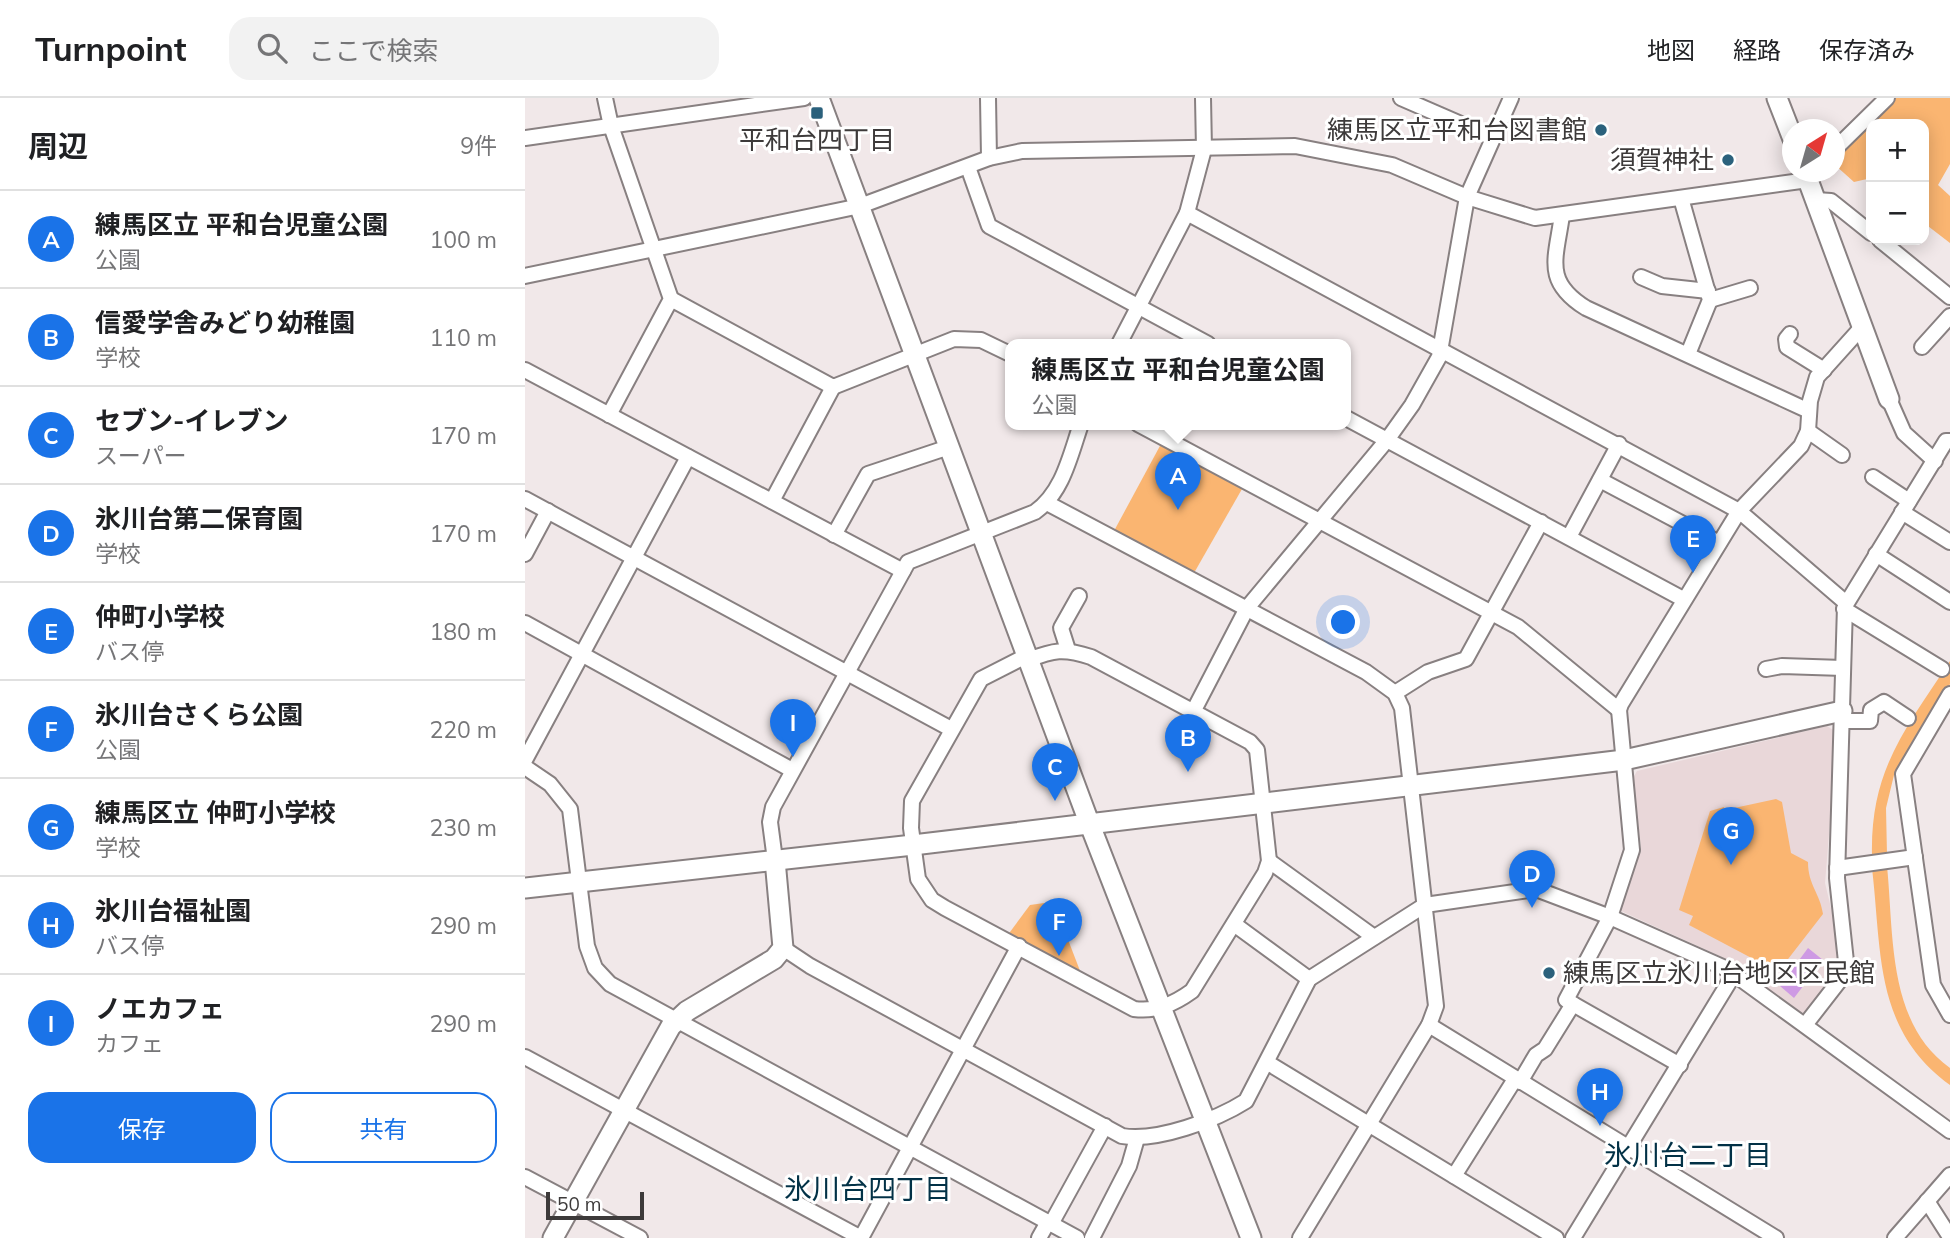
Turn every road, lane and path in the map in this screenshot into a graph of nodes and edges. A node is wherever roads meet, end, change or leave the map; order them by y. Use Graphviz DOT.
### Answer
graph roads {
  1 [pos="605,98"];
  2 [pos="804,98"];
  3 [pos="820,98"];
  4 [pos="988,98"];
  5 [pos="1203,98"];
  6 [pos="1401,98"];
  7 [pos="1511,98"];
  8 [pos="1777,98"];
  9 [pos="1887,98"];
  10 [pos="1785,119"];
  11 [pos="611,126"];
  12 [pos="525,138"];
  13 [pos="1493,138"];
  14 [pos="1845,139"];
  15 [pos="1203,149"];
  16 [pos="989,158"];
  17 [pos="968,167"];
  18 [pos="1782,179"];
  19 [pos="1809,182"];
  20 [pos="1467,197"];
  21 [pos="1681,198"];
  22 [pos="1816,200"];
  23 [pos="860,206"];
  24 [pos="1188,214"];
  25 [pos="1562,215"];
  26 [pos="1866,229"];
  27 [pos="1885,245"];
  28 [pos="653,247"];
  29 [pos="525,276"];
  30 [pos="1641,276"];
  31 [pos="1750,288"];
  32 [pos="1709,295"];
  33 [pos="1950,297"];
  34 [pos="671,299"];
  35 [pos="1139,306"];
  36 [pos="1950,316"];
  37 [pos="1862,327"];
  38 [pos="1790,334"];
  39 [pos="1122,339"];
  40 [pos="1199,339"];
  41 [pos="1922,347"];
  42 [pos="1442,350"];
  43 [pos="1005,352"];
  44 [pos="914,353"];
  45 [pos="1688,354"];
  46 [pos="525,370"];
  47 [pos="1823,370"];
  48 [pos="833,387"];
  49 [pos="1889,399"];
  50 [pos="1809,411"];
  51 [pos="609,415"];
  52 [pos="1351,421"];
  53 [pos="1079,430"];
  54 [pos="1150,430"];
  55 [pos="1808,431"];
  56 [pos="1387,440"];
  57 [pos="1950,441"];
  58 [pos="1619,444"];
  59 [pos="949,447"];
  60 [pos="1842,455"];
  61 [pos="688,457"];
  62 [pos="1935,461"];
  63 [pos="1873,477"];
  64 [pos="1600,480"];
  65 [pos="525,499"];
  66 [pos="772,501"];
  67 [pos="1047,503"];
  68 [pos="1906,507"];
  69 [pos="548,511"];
  70 [pos="1739,511"];
  71 [pos="1319,520"];
  72 [pos="1541,522"];
  73 [pos="980,531"];
  74 [pos="834,535"];
  75 [pos="1569,537"];
  76 [pos="1950,542"];
  77 [pos="1719,543"];
  78 [pos="525,554"];
  79 [pos="1876,554"];
  80 [pos="634,558"];
  81 [pos="902,571"];
  82 [pos="1079,596"];
  83 [pos="1683,599"];
  84 [pos="1950,602"];
  85 [pos="1845,606"];
  86 [pos="1247,608"];
  87 [pos="1492,613"];
  88 [pos="525,623"];
  89 [pos="1068,650"];
  90 [pos="582,655"];
  91 [pos="1027,658"];
  92 [pos="1843,667"];
  93 [pos="1766,669"];
  94 [pos="1942,669"];
  95 [pos="846,672"];
  96 [pos="1395,693"];
  97 [pos="1950,694"];
  98 [pos="1619,710"];
  99 [pos="1193,712"];
  100 [pos="1842,716"];
  101 [pos="1908,718"];
  102 [pos="951,729"];
  103 [pos="525,760"];
  104 [pos="1624,760"];
  105 [pos="525,766"];
  106 [pos="792,769"];
  107 [pos="1412,787"];
  108 [pos="1262,804"];
  109 [pos="1090,825"];
  110 [pos="913,845"];
  111 [pos="1915,857"];
  112 [pos="775,860"];
  113 [pos="1269,861"];
  114 [pos="1837,868"];
  115 [pos="580,881"];
  116 [pos="525,888"];
  117 [pos="1425,905"];
  118 [pos="1610,916"];
  119 [pos="1234,924"];
  120 [pos="1374,937"];
  121 [pos="1019,946"];
  122 [pos="783,948"];
  123 [pos="1734,974"];
  124 [pos="1309,979"];
  125 [pos="1573,1004"];
  126 [pos="1161,1007"];
  127 [pos="1950,1015"];
  128 [pos="676,1020"];
  129 [pos="1429,1025"];
  130 [pos="1805,1025"];
  131 [pos="962,1049"];
  132 [pos="525,1057"];
  133 [pos="1268,1063"];
  134 [pos="1680,1065"];
  135 [pos="1517,1080"];
  136 [pos="624,1110"];
  137 [pos="1205,1119"];
  138 [pos="1369,1124"];
  139 [pos="1105,1126"];
  140 [pos="1950,1131"];
  141 [pos="1137,1138"];
  142 [pos="909,1145"];
  143 [pos="1629,1150"];
  144 [pos="1454,1175"];
  145 [pos="1950,1175"];
  146 [pos="525,1177"];
  147 [pos="1927,1201"];
  148 [pos="574,1202"];
  149 [pos="1049,1223"];
  150 [pos="1950,1237"];
  151 [pos="553,1238"];
  152 [pos="640,1238"];
  153 [pos="861,1238"];
  154 [pos="1039,1238"];
  155 [pos="1077,1238"];
  156 [pos="1092,1238"];
  157 [pos="1251,1238"];
  158 [pos="1300,1238"];
  159 [pos="1556,1238"];
  160 [pos="1573,1238"];
  161 [pos="1776,1238"];
  162 [pos="1895,1238"];
  1 -- 11 [label="street"];
  2 -- 11 [label="street"];
  3 -- 23 [label="street"];
  4 -- 16 [label="street"];
  5 -- 15 [label="street"];
  6 -- 13 [label="street"];
  7 -- 13 [label="street"];
  8 -- 10 [label="street"];
  9 -- 14 [label="street"];
  11 -- 12 [label="street"];
  11 -- 28 [label="street"];
  13 -- 20 [label="street"];
  15 -- 16 [label="street"];
  15 -- 20 [label="street"];
  15 -- 24 [label="street"];
  16 -- 17 [label="street"];
  17 -- 23 [label="street"];
  17 -- 35 [label="street"];
  18 -- 21 [label="street"];
  19 -- 22 [label="street"];
  20 -- 25 [label="street"];
  20 -- 42 [label="street"];
  21 -- 25 [label="street"];
  21 -- 32 [label="street"];
  22 -- 26 [label="street"];
  22 -- 37 [label="street"];
  23 -- 28 [label="street"];
  23 -- 44 [label="street"];
  24 -- 35 [label="street"];
  24 -- 42 [label="street"];
  25 -- 45 [label="street"];
  27 -- 33 [label="street"];
  28 -- 29 [label="street"];
  28 -- 34 [label="street"];
  30 -- 32 [label="street"];
  31 -- 32 [label="street"];
  32 -- 45 [label="street"];
  34 -- 48 [label="street"];
  34 -- 51 [label="street"];
  35 -- 39 [label="street"];
  35 -- 40 [label="street"];
  36 -- 41 [label="street"];
  37 -- 47 [label="street"];
  37 -- 49 [label="street"];
  38 -- 47 [label="street"];
  42 -- 56 [label="street"];
  42 -- 58 [label="street"];
  43 -- 44 [label="street"];
  44 -- 48 [label="street"];
  44 -- 59 [label="street"];
  45 -- 50 [label="street"];
  46 -- 51 [label="street"];
  47 -- 50 [label="street"];
  48 -- 66 [label="street"];
  49 -- 62 [label="street"];
  50 -- 55 [label="street"];
  51 -- 61 [label="street"];
  52 -- 56 [label="street"];
  53 -- 67 [label="street"];
  54 -- 71 [label="street"];
  55 -- 60 [label="street"];
  55 -- 70 [label="street"];
  56 -- 71 [label="street"];
  56 -- 72 [label="street"];
  57 -- 62 [label="street"];
  58 -- 64 [label="street"];
  58 -- 70 [label="street"];
  59 -- 73 [label="street"];
  59 -- 74 [label="street"];
  61 -- 66 [label="street"];
  61 -- 80 [label="street"];
  62 -- 68 [label="street"];
  63 -- 68 [label="street"];
  64 -- 75 [label="street"];
  64 -- 77 [label="street"];
  65 -- 69 [label="street"];
  66 -- 74 [label="street"];
  67 -- 73 [label="street"];
  67 -- 86 [label="street"];
  68 -- 76 [label="street"];
  68 -- 79 [label="street"];
  69 -- 78 [label="street"];
  69 -- 80 [label="street"];
  70 -- 77 [label="street"];
  70 -- 85 [label="street"];
  71 -- 86 [label="street"];
  71 -- 87 [label="street"];
  72 -- 75 [label="street"];
  72 -- 87 [label="street"];
  73 -- 81 [label="street"];
  73 -- 91 [label="street"];
  74 -- 81 [label="street"];
  75 -- 83 [label="street"];
  77 -- 83 [label="street"];
  79 -- 84 [label="street"];
  79 -- 85 [label="street"];
  80 -- 90 [label="street"];
  80 -- 95 [label="street"];
  81 -- 95 [label="street"];
  82 -- 89 [label="street"];
  83 -- 98 [label="street"];
  85 -- 92 [label="street"];
  85 -- 94 [label="street"];
  86 -- 96 [label="street"];
  86 -- 99 [label="street"];
  87 -- 96 [label="street"];
  87 -- 98 [label="street"];
  88 -- 90 [label="street"];
  89 -- 91 [label="street"];
  89 -- 99 [label="street"];
  90 -- 103 [label="street"];
  90 -- 106 [label="street"];
  91 -- 102 [label="street"];
  91 -- 109 [label="street"];
  92 -- 93 [label="street"];
  92 -- 100 [label="street"];
  95 -- 102 [label="street"];
  95 -- 106 [label="street"];
  96 -- 107 [label="street"];
  97 -- 111 [label="street"];
  98 -- 104 [label="street"];
  99 -- 108 [label="street"];
  100 -- 101 [label="street"];
  100 -- 104 [label="street"];
  100 -- 114 [label="street"];
  102 -- 110 [label="street"];
  104 -- 107 [label="street"];
  104 -- 118 [label="street"];
  105 -- 115 [label="street"];
  106 -- 112 [label="street"];
  107 -- 108 [label="street"];
  107 -- 117 [label="street"];
  108 -- 109 [label="street"];
  108 -- 113 [label="street"];
  109 -- 110 [label="street"];
  109 -- 126 [label="street"];
  110 -- 112 [label="street"];
  110 -- 121 [label="street"];
  111 -- 114 [label="street"];
  111 -- 127 [label="street"];
  112 -- 115 [label="street"];
  112 -- 122 [label="street"];
  113 -- 119 [label="street"];
  113 -- 120 [label="street"];
  114 -- 130 [label="street"];
  115 -- 116 [label="street"];
  115 -- 128 [label="street"];
  117 -- 118 [label="street"];
  117 -- 120 [label="street"];
  117 -- 129 [label="street"];
  118 -- 123 [label="street"];
  118 -- 125 [label="street"];
  119 -- 124 [label="street"];
  119 -- 126 [label="street"];
  120 -- 124 [label="street"];
  121 -- 126 [label="street"];
  121 -- 131 [label="street"];
  122 -- 128 [label="street"];
  122 -- 131 [label="street"];
  123 -- 130 [label="street"];
  123 -- 134 [label="street"];
  124 -- 133 [label="street"];
  125 -- 134 [label="street"];
  125 -- 135 [label="street"];
  126 -- 137 [label="street"];
  128 -- 136 [label="street"];
  128 -- 142 [label="street"];
  129 -- 135 [label="street"];
  129 -- 138 [label="street"];
  130 -- 140 [label="street"];
  131 -- 139 [label="street"];
  131 -- 142 [label="street"];
  132 -- 136 [label="street"];
  133 -- 137 [label="street"];
  133 -- 138 [label="street"];
  134 -- 143 [label="street"];
  135 -- 143 [label="street"];
  135 -- 144 [label="street"];
  136 -- 148 [label="street"];
  136 -- 153 [label="street"];
  137 -- 141 [label="street"];
  137 -- 157 [label="street"];
  138 -- 144 [label="street"];
  138 -- 158 [label="street"];
  139 -- 141 [label="street"];
  139 -- 149 [label="street"];
  141 -- 156 [label="street"];
  142 -- 149 [label="street"];
  142 -- 153 [label="street"];
  143 -- 160 [label="street"];
  143 -- 161 [label="street"];
  144 -- 159 [label="street"];
  145 -- 147 [label="street"];
  146 -- 148 [label="street"];
  147 -- 150 [label="street"];
  147 -- 162 [label="street"];
  148 -- 151 [label="street"];
  148 -- 152 [label="street"];
  149 -- 154 [label="street"];
  149 -- 155 [label="street"];
}
